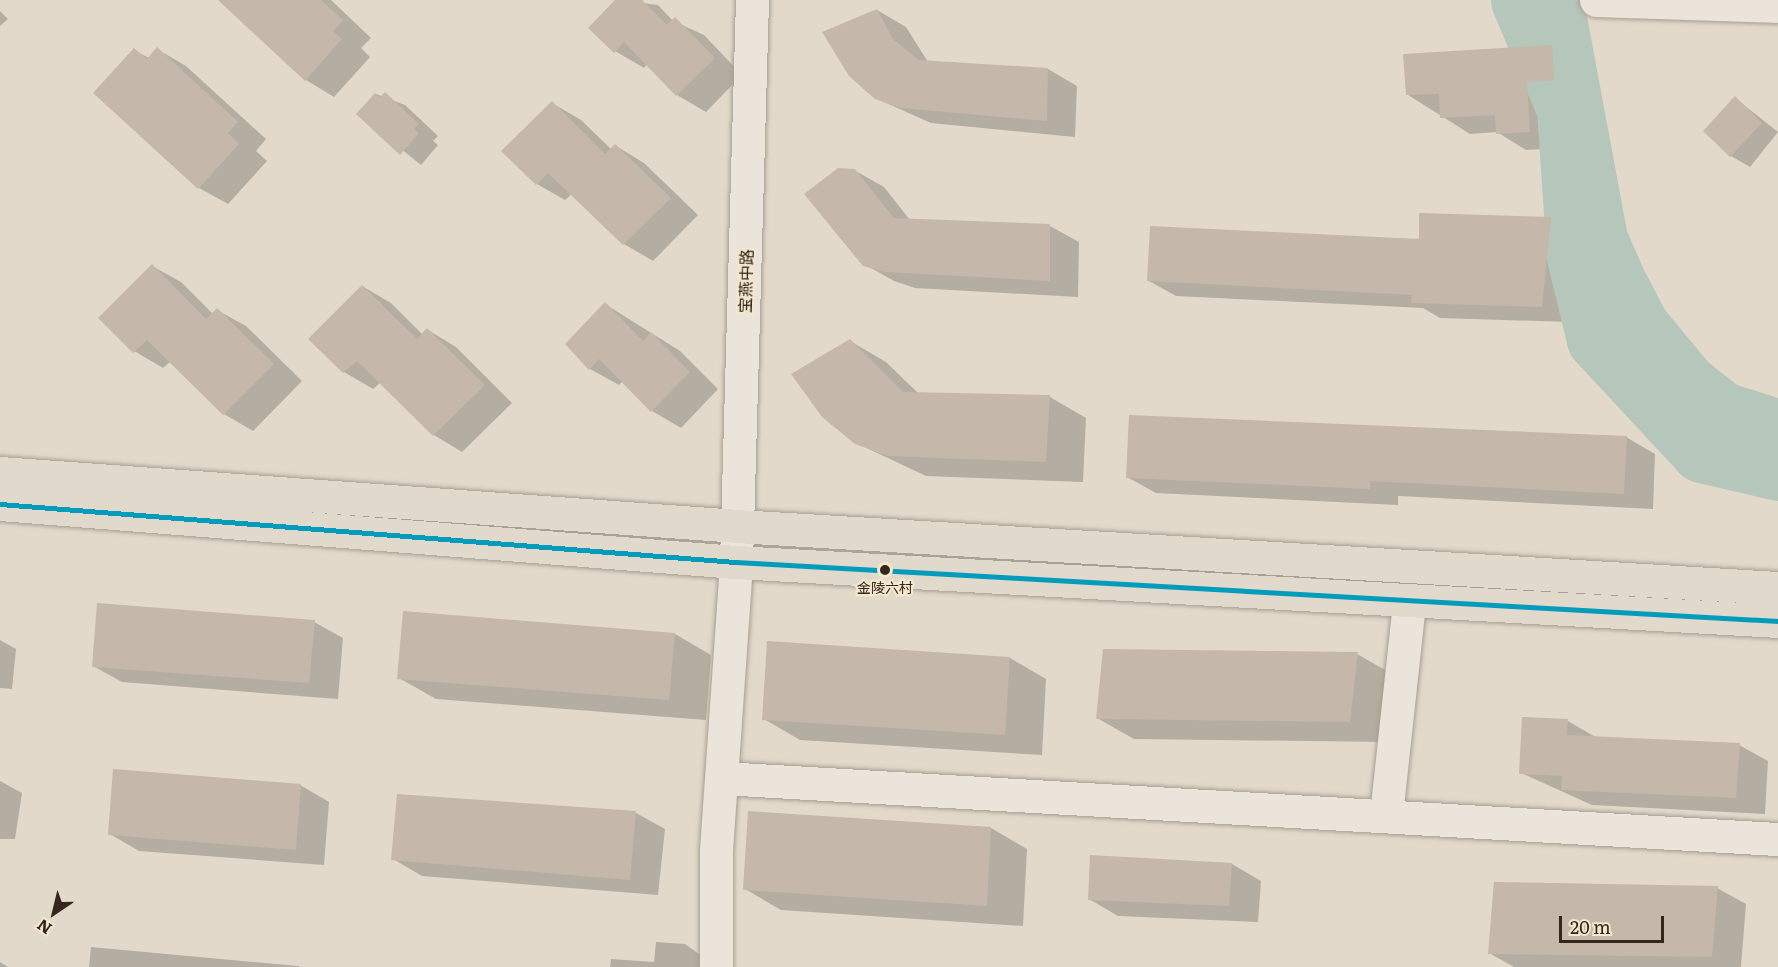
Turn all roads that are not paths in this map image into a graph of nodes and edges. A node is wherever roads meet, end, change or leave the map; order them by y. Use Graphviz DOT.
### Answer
graph roads {
  1 [pos="753,0"];
  2 [pos="1596,0"];
  3 [pos="1778,6"];
  4 [pos="0,473"];
  5 [pos="0,504"];
  6 [pos="737,526"];
  7 [pos="736,562"];
  8 [pos="1778,588"];
  9 [pos="1409,602"];
  10 [pos="1778,621"];
  11 [pos="722,778"];
  12 [pos="1386,815"];
  13 [pos="1778,839"];
  14 [pos="716,967"];
  1 -- 6 [label="street, 宝燕中路"];
  2 -- 3 [label="street"];
  4 -- 6 [label="main road"];
  5 -- 7 [label="main road"];
  6 -- 7 [label="street, 宝燕中路"];
  6 -- 8 [label="main road"];
  7 -- 9 [label="main road"];
  7 -- 11 [label="street, 宝燕中路"];
  9 -- 10 [label="main road"];
  9 -- 12 [label="street"];
  11 -- 12 [label="street"];
  11 -- 14 [label="street, 宝燕中路"];
  12 -- 13 [label="street"];
}
